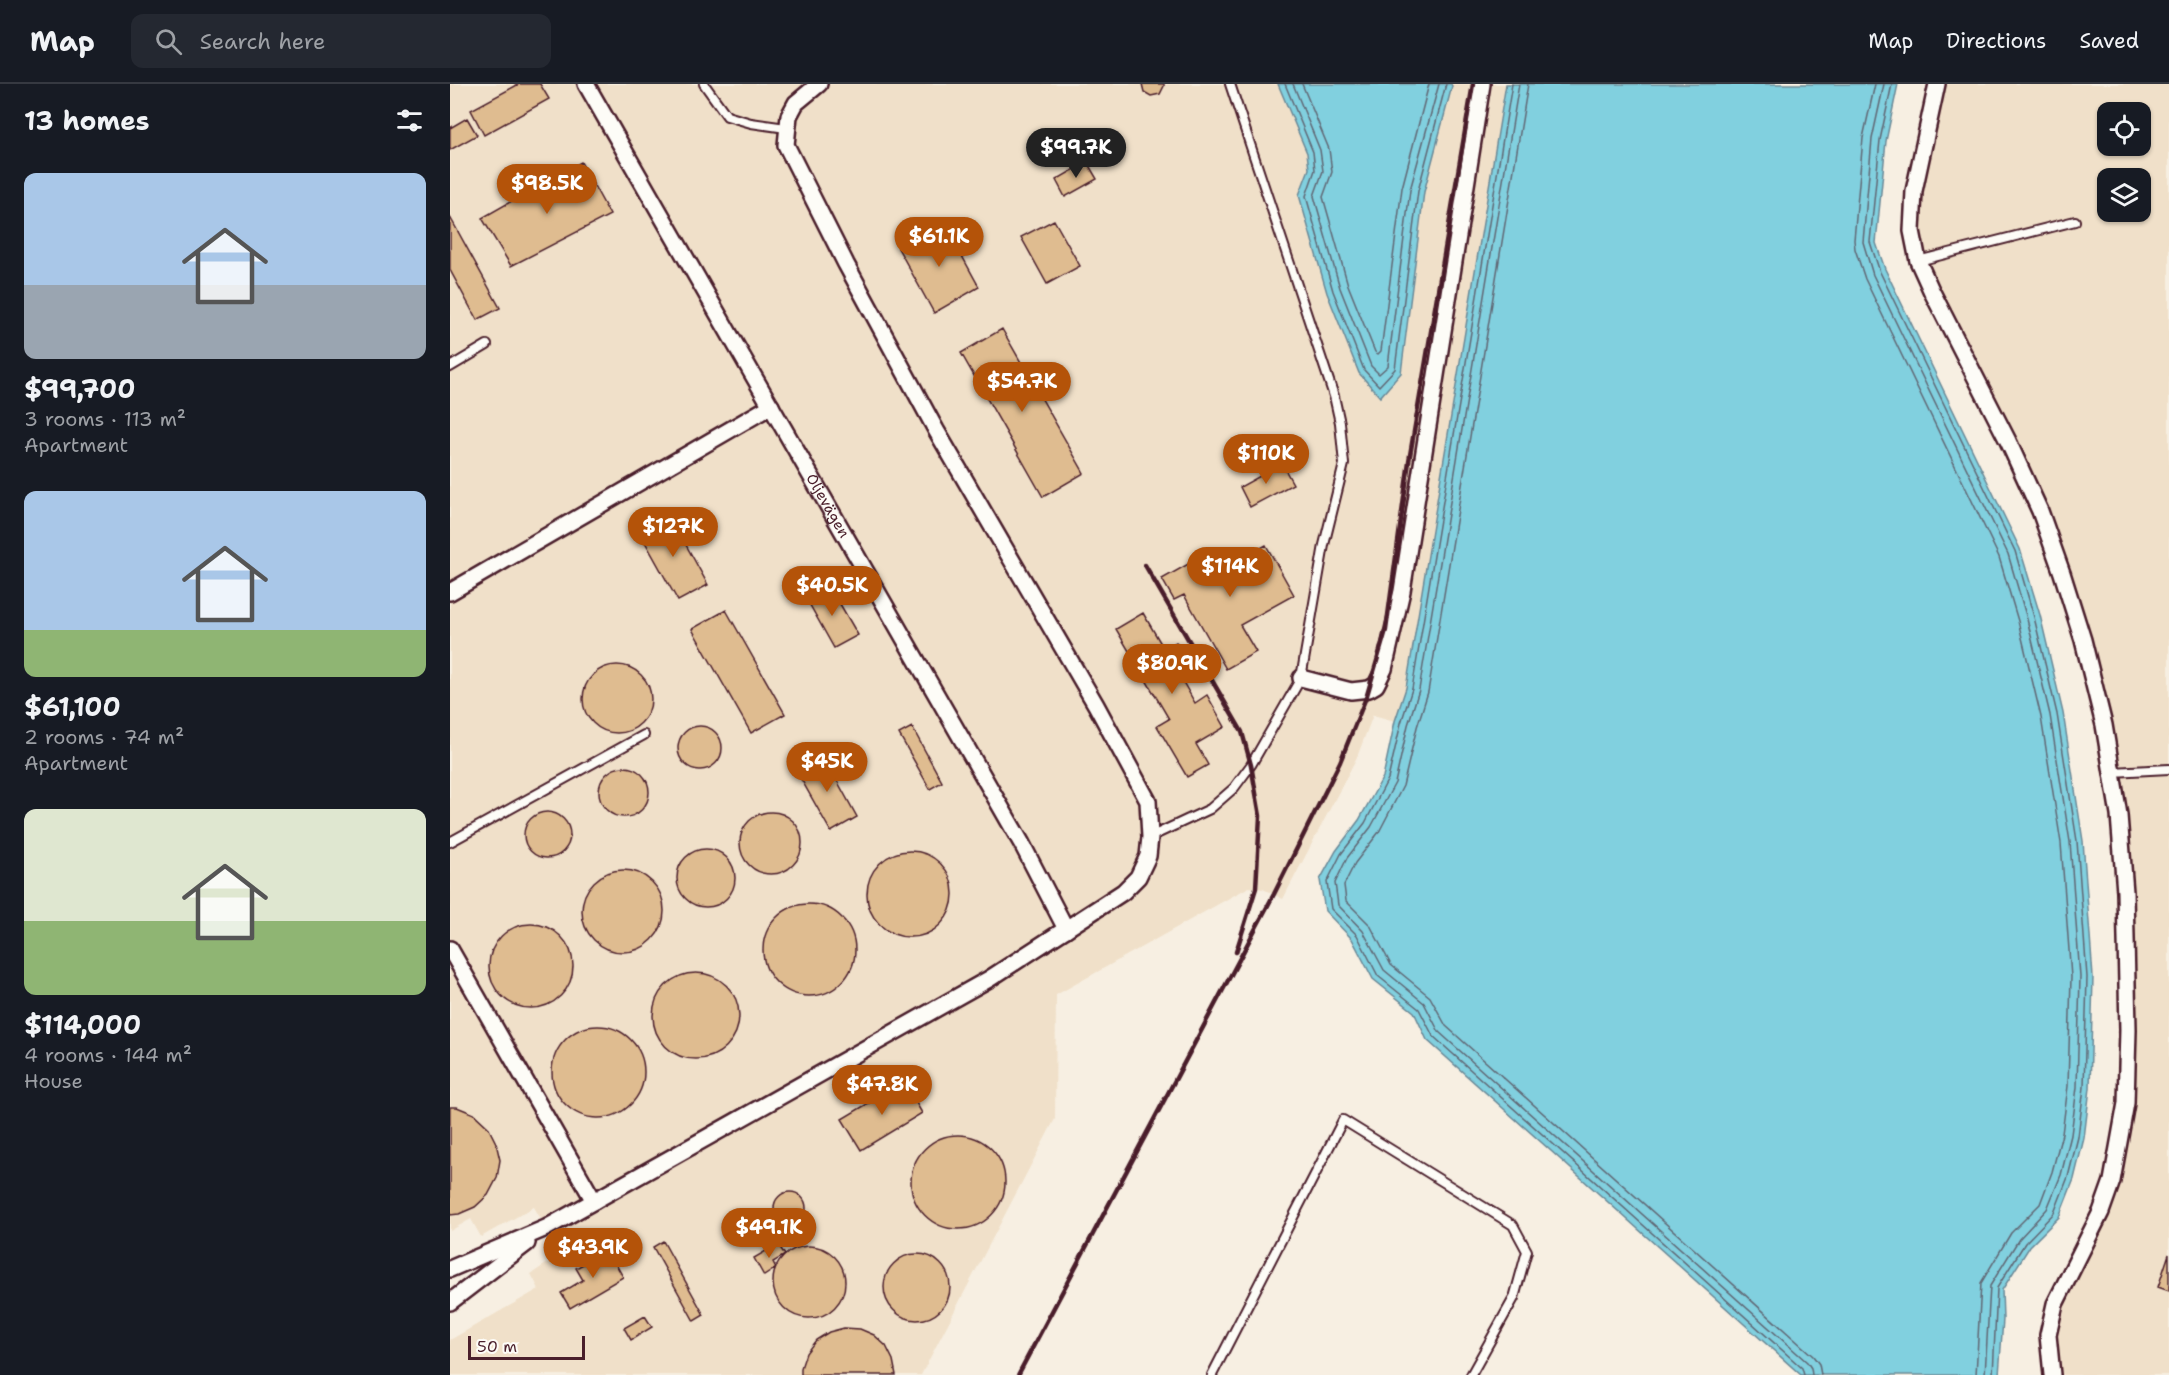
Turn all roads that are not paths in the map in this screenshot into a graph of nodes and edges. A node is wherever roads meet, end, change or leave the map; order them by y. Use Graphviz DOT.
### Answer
graph roads {
  1 [pos="586,84"];
  2 [pos="704,84"];
  3 [pos="819,84"];
  4 [pos="1230,84"];
  5 [pos="1482,84"];
  6 [pos="1937,84"];
  7 [pos="786,128"];
  8 [pos="2075,221"];
  9 [pos="1918,261"];
  10 [pos="487,345"];
  11 [pos="450,367"];
  12 [pos="771,406"];
  13 [pos="450,592"];
  14 [pos="1301,678"];
  15 [pos="644,735"];
  16 [pos="2169,769"];
  17 [pos="2112,772"];
  18 [pos="1150,837"];
  19 [pos="450,842"];
  20 [pos="1066,929"];
  21 [pos="450,949"];
  22 [pos="594,1201"];
  23 [pos="546,1228"];
  24 [pos="450,1269"];
  25 [pos="450,1302"];
  26 [pos="1212,1375"];
  27 [pos="1471,1375"];
  28 [pos="2052,1375"];
  1 -- 12 [label="street, Oljevägen"];
  2 -- 7 [label="lane"];
  3 -- 7 [label="street"];
  4 -- 14 [label="lane"];
  5 -- 14 [label="street"];
  6 -- 9 [label="street"];
  7 -- 18 [label="street"];
  8 -- 9 [label="lane"];
  9 -- 17 [label="street"];
  10 -- 11 [label="lane"];
  12 -- 13 [label="street"];
  12 -- 20 [label="street, Oljevägen"];
  14 -- 18 [label="lane"];
  15 -- 19 [label="lane"];
  16 -- 17 [label="lane"];
  17 -- 28 [label="street"];
  18 -- 20 [label="street"];
  20 -- 22 [label="street"];
  21 -- 22 [label="street"];
  22 -- 23 [label="street"];
  23 -- 24 [label="street"];
  23 -- 25 [label="street"];
  26 -- 27 [label="lane"];
}
